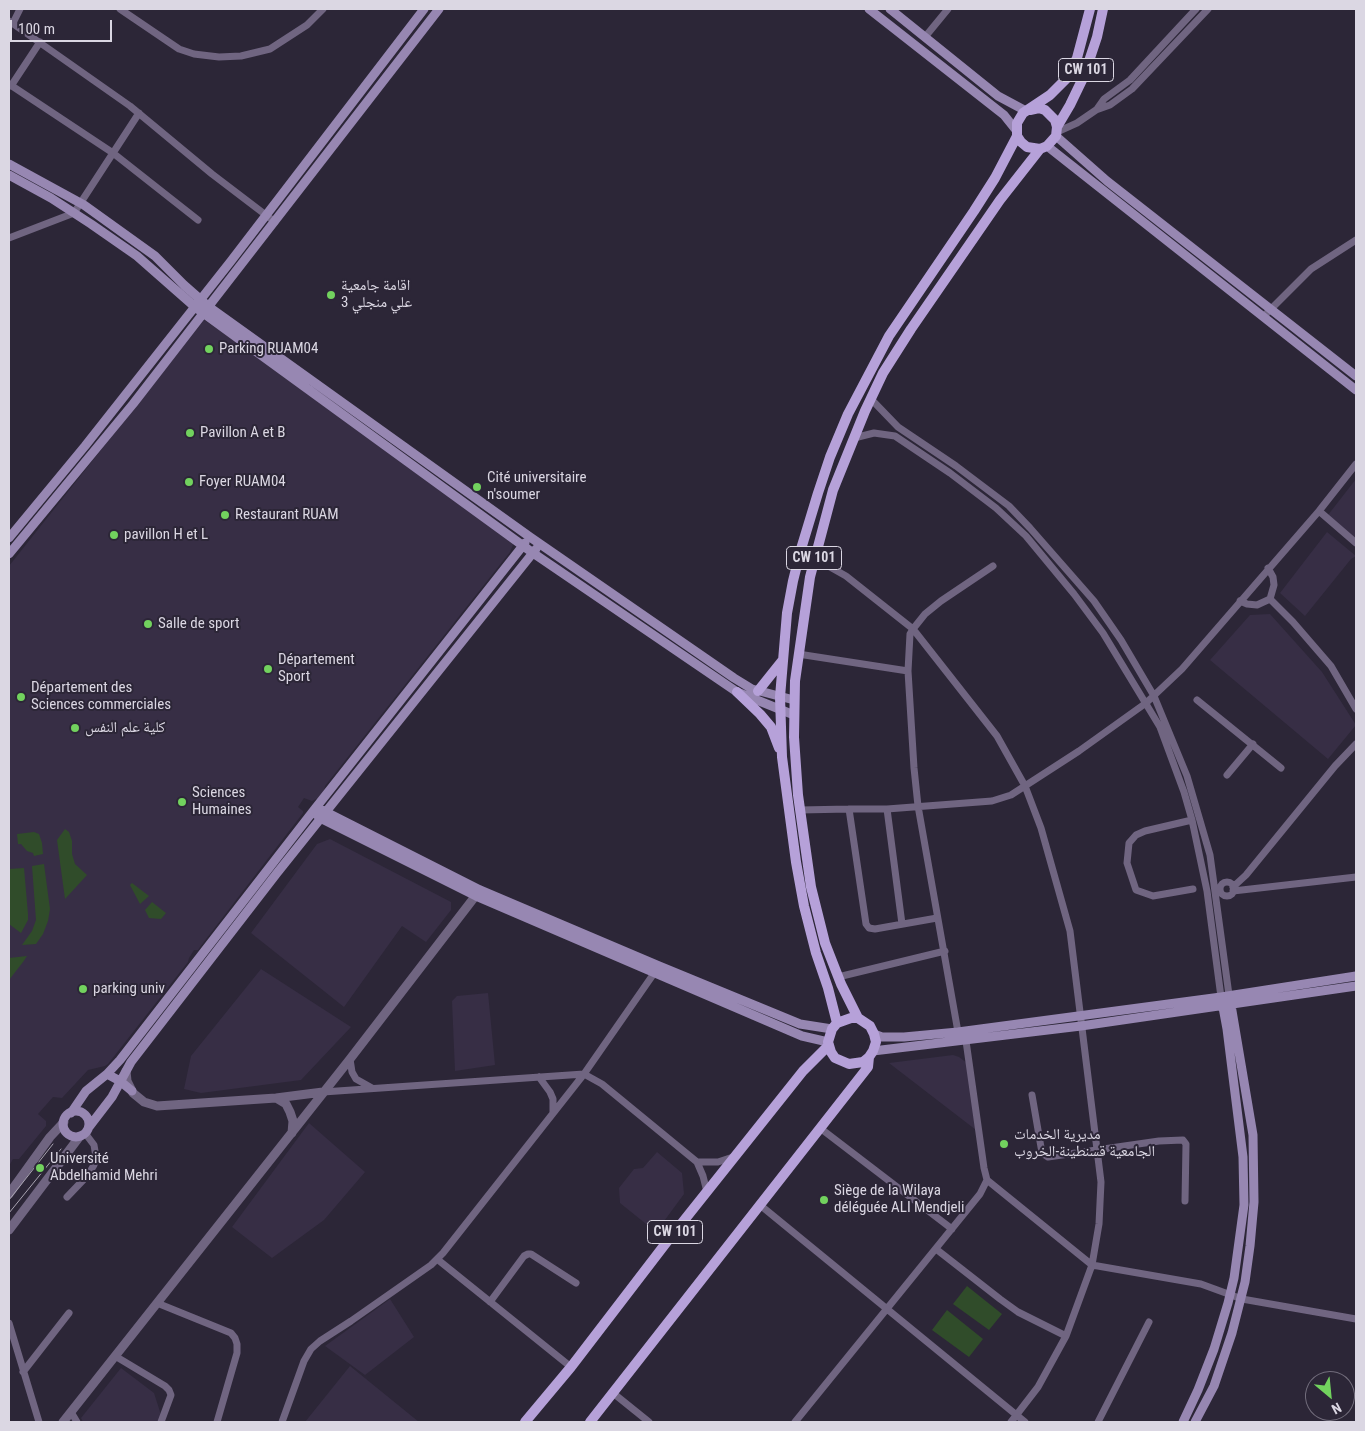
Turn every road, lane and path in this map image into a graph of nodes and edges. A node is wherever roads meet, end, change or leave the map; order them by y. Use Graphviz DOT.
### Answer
graph roads {
  1 [pos="20,9"];
  2 [pos="120,9"];
  3 [pos="323,9"];
  4 [pos="424,9"];
  5 [pos="439,9"];
  6 [pos="869,9"];
  7 [pos="890,9"];
  8 [pos="948,9"];
  9 [pos="1090,9"];
  10 [pos="1103,9"];
  11 [pos="1196,9"];
  12 [pos="1208,9"];
  13 [pos="11,22"];
  14 [pos="925,36"];
  15 [pos="40,42"];
  16 [pos="10,85"];
  17 [pos="1028,110"];
  18 [pos="1096,110"];
  19 [pos="139,113"];
  20 [pos="1057,132"];
  21 [pos="1017,133"];
  22 [pos="1044,148"];
  23 [pos="113,153"];
  24 [pos="9,164"];
  25 [pos="9,175"];
  26 [pos="79,202"];
  27 [pos="74,213"];
  28 [pos="267,216"];
  29 [pos="198,220"];
  30 [pos="275,222"];
  31 [pos="9,238"];
  32 [pos="1356,240"];
  33 [pos="198,303"];
  34 [pos="1270,309"];
  35 [pos="206,310"];
  36 [pos="1263,317"];
  37 [pos="1356,376"];
  38 [pos="1356,390"];
  39 [pos="871,400"];
  40 [pos="854,438"];
  41 [pos="1356,464"];
  42 [pos="973,480"];
  43 [pos="968,487"];
  44 [pos="1319,511"];
  45 [pos="530,537"];
  46 [pos="9,538"];
  47 [pos="1356,543"];
  48 [pos="540,544"];
  49 [pos="523,546"];
  50 [pos="533,553"];
  51 [pos="9,554"];
  52 [pos="814,558"];
  53 [pos="993,566"];
  54 [pos="1268,568"];
  55 [pos="1270,599"];
  56 [pos="1240,601"];
  57 [pos="639,612"];
  58 [pos="634,622"];
  59 [pos="913,629"];
  60 [pos="798,654"];
  61 [pos="783,660"];
  62 [pos="908,671"];
  63 [pos="737,692"];
  64 [pos="753,693"];
  65 [pos="1154,696"];
  66 [pos="780,697"];
  67 [pos="794,700"];
  68 [pos="1197,700"];
  69 [pos="1146,703"];
  70 [pos="1356,709"];
  71 [pos="780,710"];
  72 [pos="794,715"];
  73 [pos="1253,744"];
  74 [pos="1356,744"];
  75 [pos="782,757"];
  76 [pos="1281,768"];
  77 [pos="1227,775"];
  78 [pos="1025,786"];
  79 [pos="918,806"];
  80 [pos="849,809"];
  81 [pos="887,809"];
  82 [pos="314,810"];
  83 [pos="800,810"];
  84 [pos="323,815"];
  85 [pos="1192,820"];
  86 [pos="1356,877"];
  87 [pos="1193,889"];
  88 [pos="1233,889"];
  89 [pos="1214,890"];
  90 [pos="478,893"];
  91 [pos="937,918"];
  92 [pos="902,924"];
  93 [pos="945,951"];
  94 [pos="657,970"];
  95 [pos="1356,976"];
  96 [pos="838,977"];
  97 [pos="1356,986"];
  98 [pos="1226,1001"];
  99 [pos="858,1018"];
  100 [pos="1081,1021"];
  101 [pos="835,1026"];
  102 [pos="958,1032"];
  103 [pos="874,1034"];
  104 [pos="966,1041"];
  105 [pos="828,1043"];
  106 [pos="871,1054"];
  107 [pos="350,1059"];
  108 [pos="126,1070"];
  109 [pos="107,1074"];
  110 [pos="584,1074"];
  111 [pos="539,1078"];
  112 [pos="120,1081"];
  113 [pos="374,1089"];
  114 [pos="115,1092"];
  115 [pos="132,1092"];
  116 [pos="324,1092"];
  117 [pos="1032,1095"];
  118 [pos="276,1098"];
  119 [pos="71,1113"];
  120 [pos="553,1113"];
  121 [pos="64,1122"];
  122 [pos="820,1128"];
  123 [pos="84,1132"];
  124 [pos="292,1133"];
  125 [pos="1097,1149"];
  126 [pos="738,1154"];
  127 [pos="697,1162"];
  128 [pos="987,1180"];
  129 [pos="707,1192"];
  130 [pos="9,1194"];
  131 [pos="67,1197"];
  132 [pos="1185,1201"];
  133 [pos="760,1206"];
  134 [pos="952,1229"];
  135 [pos="9,1230"];
  136 [pos="936,1249"];
  137 [pos="437,1259"];
  138 [pos="1092,1266"];
  139 [pos="576,1283"];
  140 [pos="1230,1294"];
  141 [pos="1242,1299"];
  142 [pos="490,1302"];
  143 [pos="157,1303"];
  144 [pos="887,1309"];
  145 [pos="69,1313"];
  146 [pos="1356,1319"];
  147 [pos="1148,1322"];
  148 [pos="9,1323"];
  149 [pos="1066,1336"];
  150 [pos="115,1356"];
  151 [pos="571,1367"];
  152 [pos="23,1372"];
  153 [pos="613,1393"];
  154 [pos="71,1412"];
  155 [pos="1016,1415"];
  156 [pos="39,1422"];
  157 [pos="63,1422"];
  158 [pos="77,1422"];
  159 [pos="161,1422"];
  160 [pos="217,1422"];
  161 [pos="282,1422"];
  162 [pos="525,1422"];
  163 [pos="590,1422"];
  164 [pos="649,1422"];
  165 [pos="796,1422"];
  166 [pos="1011,1422"];
  167 [pos="1025,1422"];
  168 [pos="1098,1422"];
  169 [pos="1183,1422"];
  170 [pos="1196,1422"];
  1 -- 13 [label="street"];
  2 -- 3 [label="street"];
  4 -- 28 [label="main road"];
  5 -- 30 [label="main road"];
  6 -- 21 [label="main road"];
  7 -- 14 [label="main road"];
  8 -- 14 [label="street"];
  9 -- 17 [label="main road, CW 101"];
  10 -- 20 [label="main road, CW 101"];
  11 -- 18 [label="street"];
  12 -- 18 [label="street"];
  13 -- 15 [label="street"];
  14 -- 17 [label="main road"];
  15 -- 16 [label="street"];
  15 -- 19 [label="street"];
  16 -- 23 [label="street"];
  17 -- 20 [label="main road"];
  17 -- 21 [label="main road"];
  18 -- 20 [label="street"];
  19 -- 23 [label="street"];
  19 -- 28 [label="street"];
  20 -- 22 [label="main road"];
  20 -- 34 [label="main road"];
  21 -- 22 [label="main road"];
  21 -- 61 [label="main road, CW 101"];
  22 -- 36 [label="main road"];
  22 -- 39 [label="main road, CW 101"];
  23 -- 26 [label="street"];
  23 -- 29 [label="street"];
  24 -- 26 [label="main road"];
  25 -- 27 [label="main road"];
  26 -- 27 [label="street"];
  26 -- 33 [label="main road"];
  27 -- 31 [label="street"];
  27 -- 33 [label="main road"];
  28 -- 30 [label="street"];
  28 -- 33 [label="main road"];
  30 -- 35 [label="main road"];
  32 -- 34 [label="street"];
  33 -- 35 [label="main road"];
  33 -- 46 [label="main road"];
  34 -- 36 [label="street"];
  34 -- 37 [label="main road"];
  35 -- 45 [label="main road"];
  35 -- 49 [label="main road"];
  35 -- 51 [label="main road"];
  36 -- 38 [label="main road"];
  39 -- 40 [label="main road, CW 101"];
  39 -- 42 [label="street"];
  40 -- 43 [label="street"];
  40 -- 52 [label="main road, CW 101"];
  41 -- 44 [label="street"];
  42 -- 43 [label="street"];
  42 -- 65 [label="street"];
  43 -- 69 [label="street"];
  44 -- 47 [label="street"];
  44 -- 54 [label="street"];
  45 -- 48 [label="main road"];
  45 -- 49 [label="main road"];
  48 -- 50 [label="main road"];
  48 -- 57 [label="main road"];
  49 -- 50 [label="main road"];
  49 -- 82 [label="main road"];
  50 -- 58 [label="main road"];
  50 -- 84 [label="main road"];
  52 -- 59 [label="street"];
  52 -- 60 [label="main road, CW 101"];
  53 -- 59 [label="street"];
  54 -- 55 [label="street"];
  54 -- 56 [label="street"];
  55 -- 56 [label="street"];
  55 -- 70 [label="street"];
  56 -- 65 [label="street"];
  57 -- 58 [label="main road"];
  57 -- 64 [label="main road"];
  58 -- 63 [label="main road"];
  59 -- 62 [label="street"];
  59 -- 78 [label="street"];
  60 -- 62 [label="street"];
  60 -- 67 [label="main road, CW 101"];
  61 -- 64 [label="main road"];
  61 -- 66 [label="main road, CW 101"];
  62 -- 79 [label="street"];
  63 -- 64 [label="main road"];
  63 -- 75 [label="main road"];
  64 -- 66 [label="main road"];
  64 -- 71 [label="main road"];
  65 -- 69 [label="street"];
  65 -- 89 [label="street"];
  66 -- 67 [label="main road"];
  66 -- 71 [label="main road, CW 101"];
  67 -- 72 [label="main road, CW 101"];
  68 -- 73 [label="street"];
  69 -- 78 [label="street"];
  69 -- 85 [label="street"];
  71 -- 72 [label="main road"];
  71 -- 75 [label="main road, CW 101"];
  72 -- 83 [label="main road, CW 101"];
  73 -- 76 [label="street"];
  73 -- 77 [label="street"];
  74 -- 88 [label="street"];
  75 -- 101 [label="main road, CW 101"];
  78 -- 79 [label="street"];
  78 -- 100 [label="street"];
  79 -- 81 [label="street"];
  79 -- 91 [label="street"];
  80 -- 81 [label="street"];
  80 -- 83 [label="street"];
  80 -- 92 [label="street"];
  81 -- 92 [label="street"];
  82 -- 84 [label="main road"];
  82 -- 109 [label="main road"];
  83 -- 96 [label="main road, CW 101"];
  84 -- 90 [label="main road"];
  84 -- 108 [label="main road"];
  85 -- 87 [label="street"];
  85 -- 89 [label="street"];
  86 -- 88 [label="street"];
  88 -- 89 [label="street"];
  89 -- 98 [label="street"];
  90 -- 94 [label="main road"];
  90 -- 107 [label="street"];
  91 -- 92 [label="street"];
  91 -- 93 [label="street"];
  93 -- 96 [label="street"];
  93 -- 102 [label="street"];
  94 -- 101 [label="main road"];
  94 -- 105 [label="main road"];
  94 -- 110 [label="street"];
  95 -- 98 [label="main road"];
  96 -- 99 [label="main road, CW 101"];
  97 -- 98 [label="main road"];
  98 -- 100 [label="main road"];
  98 -- 140 [label="main road"];
  98 -- 141 [label="main road"];
  99 -- 101 [label="main road"];
  99 -- 103 [label="main road"];
  100 -- 102 [label="main road"];
  100 -- 104 [label="main road"];
  100 -- 125 [label="street"];
  101 -- 105 [label="main road"];
  102 -- 103 [label="main road"];
  102 -- 104 [label="street"];
  103 -- 106 [label="main road"];
  104 -- 106 [label="main road"];
  104 -- 128 [label="street"];
  105 -- 106 [label="main road"];
  105 -- 126 [label="main road, CW 101"];
  106 -- 122 [label="main road, CW 101"];
  107 -- 113 [label="street"];
  107 -- 116 [label="street"];
  108 -- 112 [label="main road"];
  108 -- 115 [label="street"];
  109 -- 112 [label="main road"];
  109 -- 119 [label="main road"];
  110 -- 111 [label="street"];
  110 -- 120 [label="street"];
  110 -- 127 [label="street"];
  111 -- 113 [label="street"];
  111 -- 120 [label="street"];
  112 -- 114 [label="main road"];
  112 -- 115 [label="main road"];
  113 -- 116 [label="street"];
  114 -- 115 [label="street"];
  114 -- 123 [label="main road"];
  115 -- 118 [label="street"];
  116 -- 118 [label="street"];
  116 -- 124 [label="street"];
  117 -- 125 [label="street"];
  118 -- 124 [label="street"];
  119 -- 121 [label="main road"];
  119 -- 123 [label="main road"];
  120 -- 137 [label="street"];
  121 -- 123 [label="main road"];
  121 -- 130 [label="street"];
  122 -- 133 [label="main road, CW 101"];
  122 -- 134 [label="street"];
  123 -- 131 [label="street"];
  123 -- 135 [label="street"];
  124 -- 143 [label="street"];
  125 -- 132 [label="street"];
  125 -- 138 [label="street"];
  126 -- 127 [label="street"];
  126 -- 129 [label="main road, CW 101"];
  127 -- 129 [label="street"];
  128 -- 134 [label="street"];
  128 -- 138 [label="street"];
  129 -- 151 [label="main road, CW 101"];
  133 -- 144 [label="street"];
  133 -- 153 [label="main road, CW 101"];
  134 -- 136 [label="street"];
  136 -- 144 [label="street"];
  136 -- 149 [label="street"];
  137 -- 142 [label="street"];
  137 -- 161 [label="street"];
  138 -- 140 [label="street"];
  138 -- 149 [label="street"];
  139 -- 142 [label="street"];
  140 -- 141 [label="street"];
  140 -- 169 [label="main road"];
  141 -- 146 [label="street"];
  141 -- 170 [label="main road"];
  142 -- 151 [label="street"];
  143 -- 150 [label="street"];
  143 -- 160 [label="street"];
  144 -- 155 [label="street"];
  144 -- 165 [label="street"];
  145 -- 152 [label="street"];
  147 -- 168 [label="street"];
  148 -- 152 [label="street"];
  149 -- 155 [label="street"];
  150 -- 154 [label="street"];
  150 -- 159 [label="street"];
  151 -- 162 [label="main road, CW 101"];
  152 -- 156 [label="street"];
  153 -- 163 [label="main road, CW 101"];
  153 -- 164 [label="street"];
  154 -- 157 [label="street"];
  154 -- 158 [label="street"];
  155 -- 166 [label="street"];
  155 -- 167 [label="street"];
}
